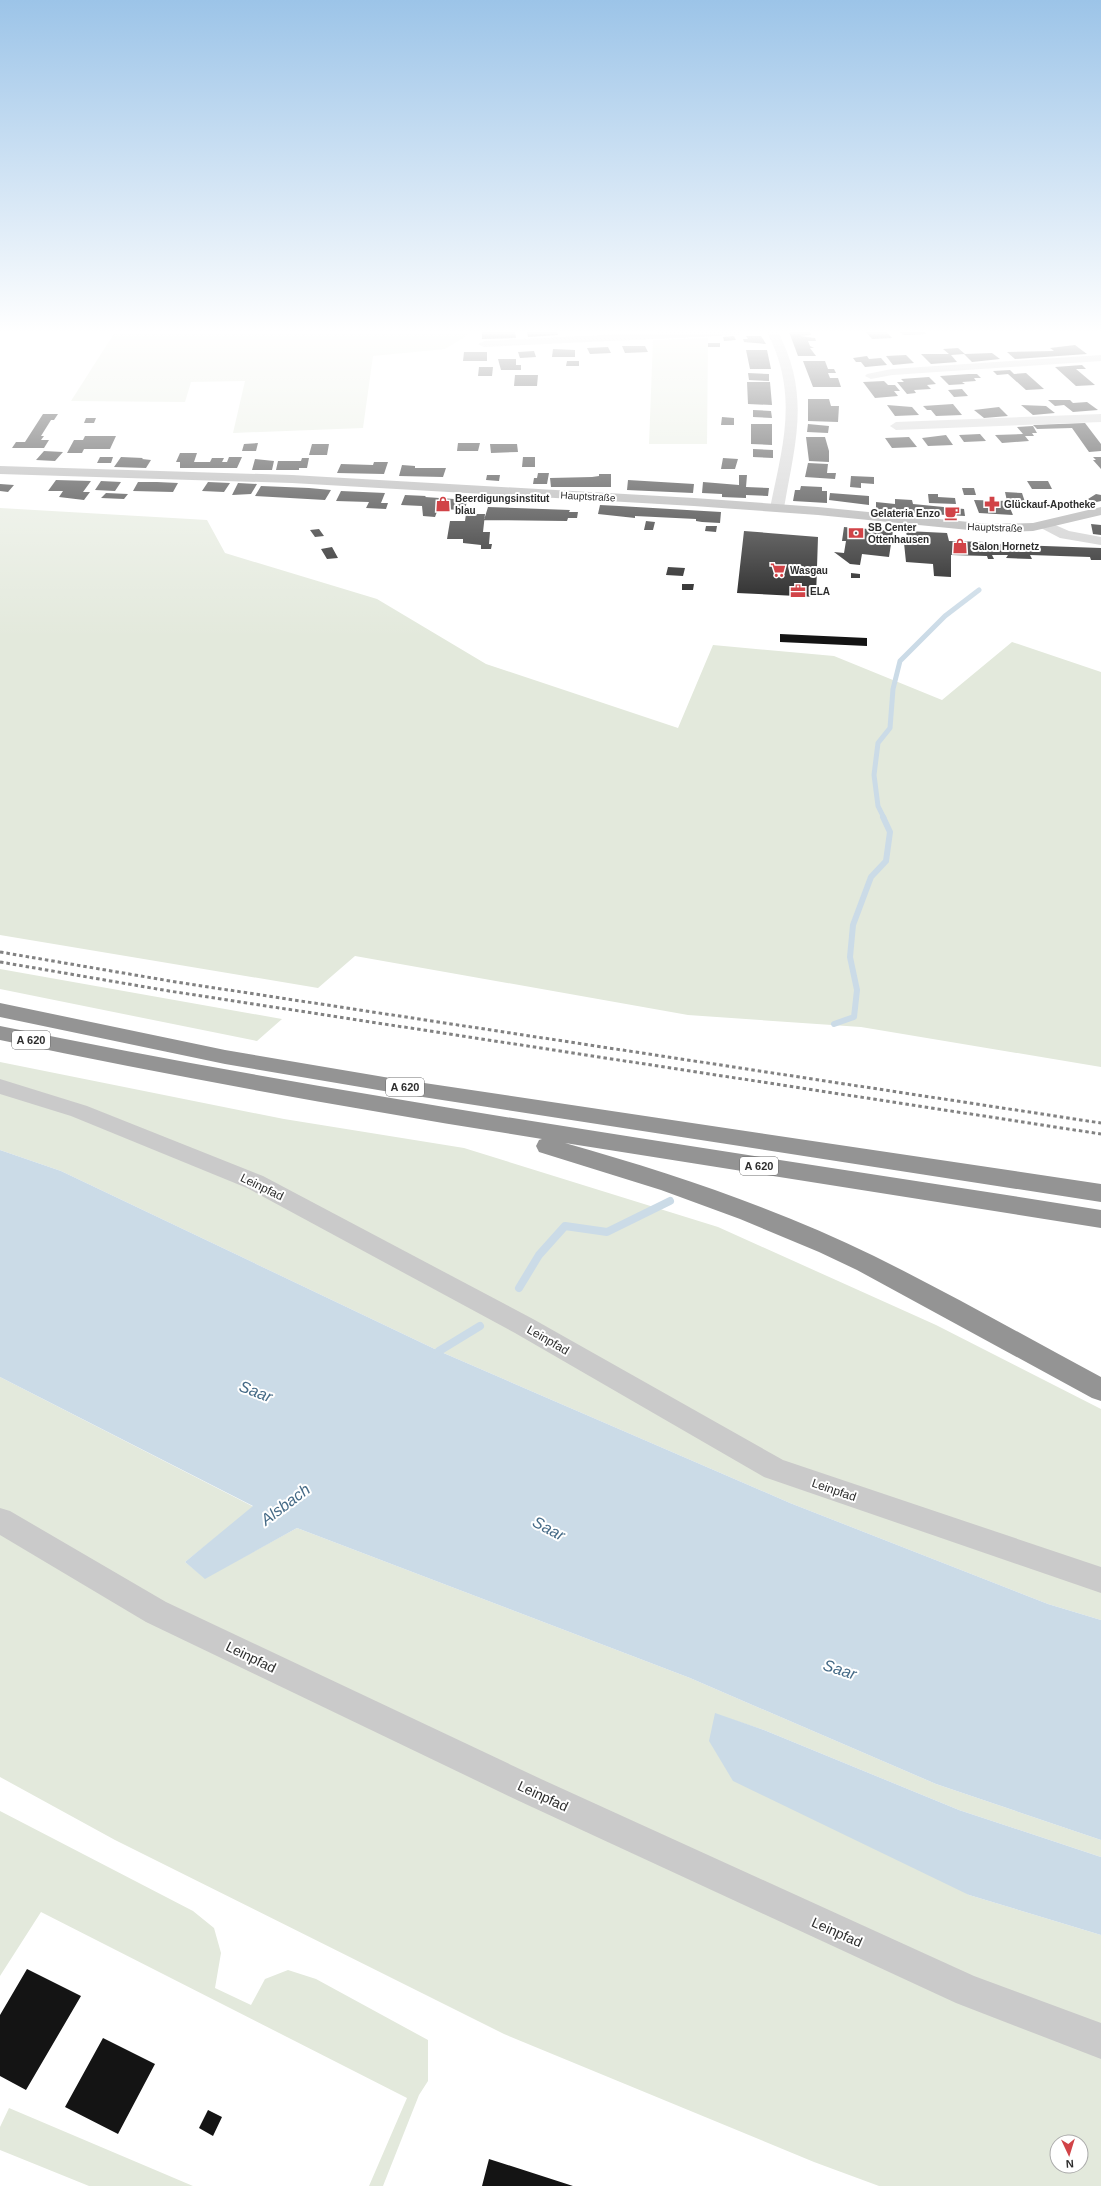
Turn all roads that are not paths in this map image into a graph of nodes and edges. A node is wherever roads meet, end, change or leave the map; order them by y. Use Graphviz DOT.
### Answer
graph roads {
  1 [pos="791,434"];
  2 [pos="0,470"];
  3 [pos="777,508"];
  4 [pos="1101,511"];
  5 [pos="1046,525"];
  6 [pos="1101,541"];
  7 [pos="0,1010"];
  8 [pos="0,1033"];
  9 [pos="0,1086"];
  10 [pos="418,1113"];
  11 [pos="1101,1194"];
  12 [pos="1101,1219"];
  13 [pos="1101,1390"];
  14 [pos="0,1520"];
  15 [pos="1101,1580"];
  16 [pos="1101,2042"];
  1 -- 3 [label="street"];
  2 -- 3 [label="main road, Hauptstraße"];
  3 -- 5 [label="main road, Hauptstraße"];
  4 -- 5 [label="main road, Hauptstraße"];
  5 -- 6 [label="street"];
  7 -- 11 [label="highway, A 620"];
  8 -- 10 [label="highway, A 620"];
  9 -- 15 [label="street, Leinpfad"];
  10 -- 12 [label="highway, A 620"];
  10 -- 13 [label="highway"];
  14 -- 16 [label="street, Leinpfad"];
}
